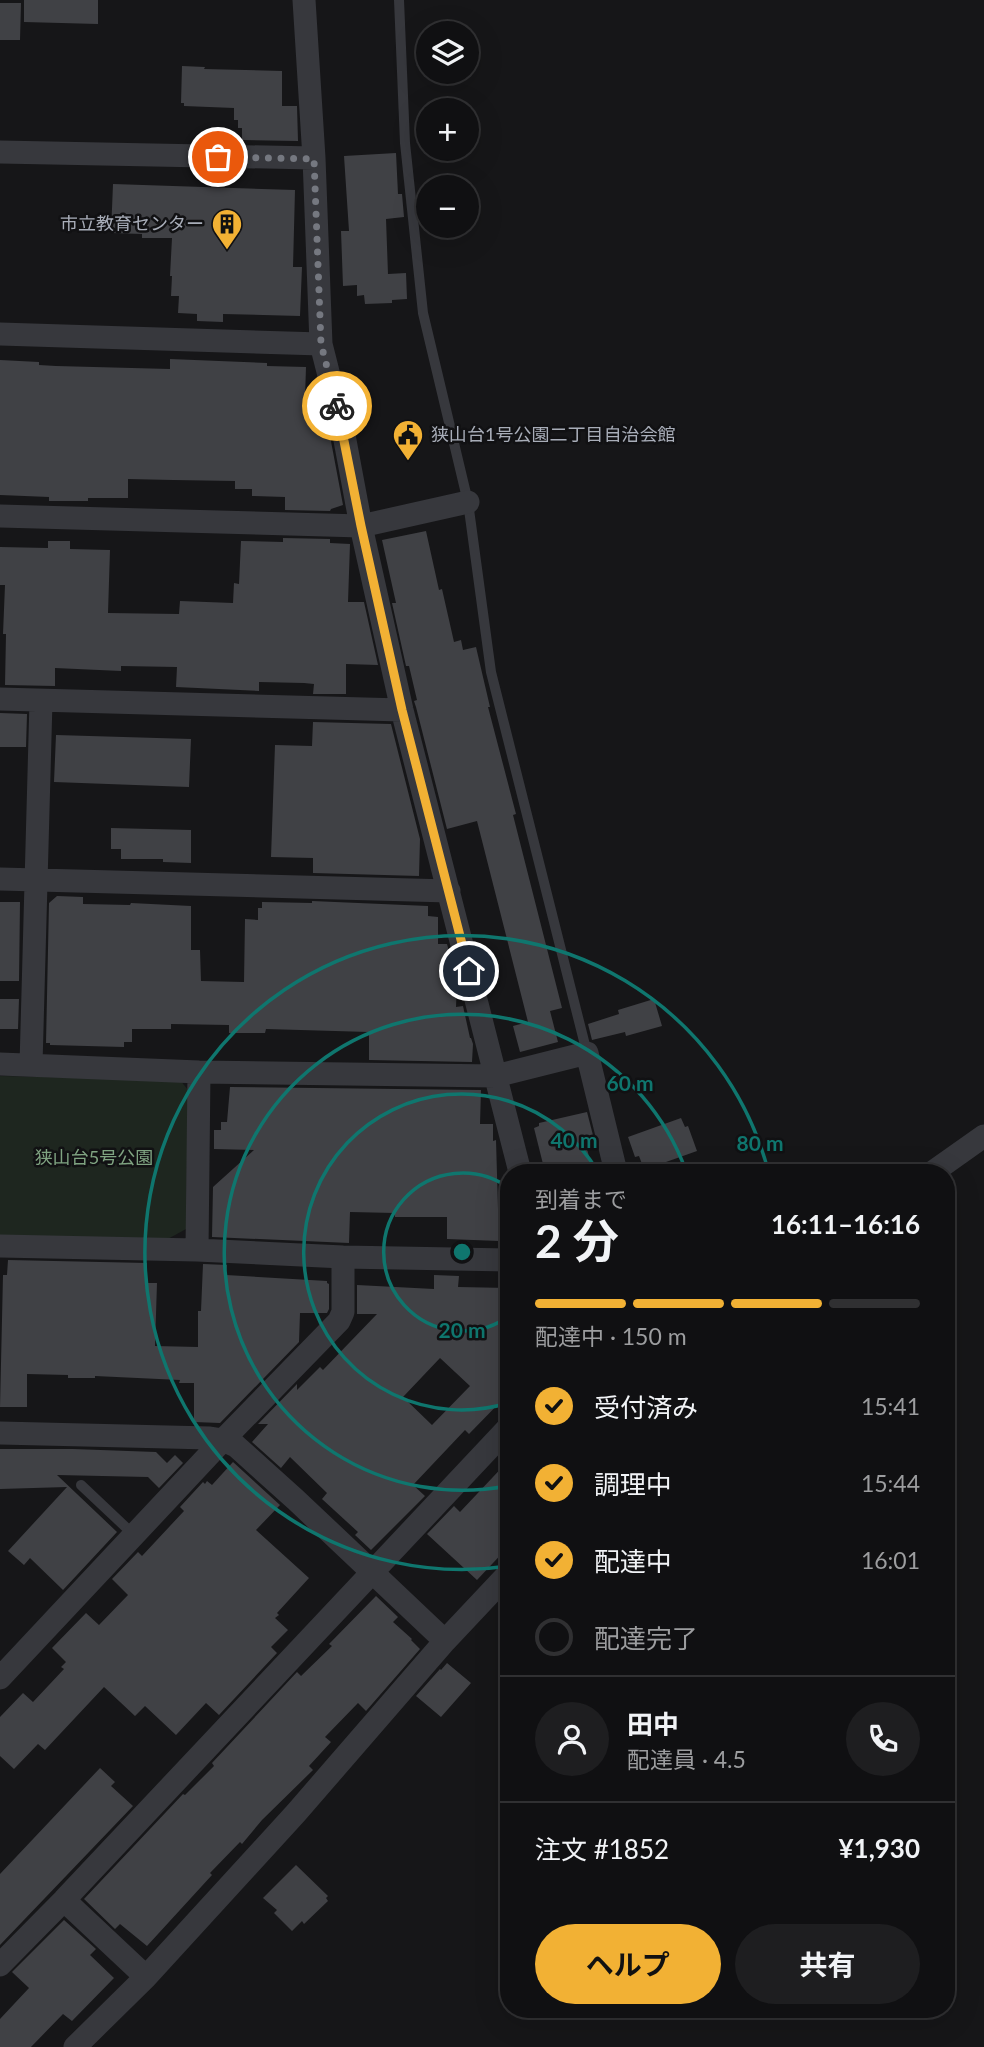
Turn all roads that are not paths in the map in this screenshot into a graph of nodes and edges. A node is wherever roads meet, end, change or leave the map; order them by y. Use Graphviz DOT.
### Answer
graph roads {
  1 [pos="304,0"];
  2 [pos="399,0"];
  3 [pos="0,152"];
  4 [pos="314,159"];
  5 [pos="0,334"];
  6 [pos="321,344"];
  7 [pos="468,502"];
  8 [pos="0,516"];
  9 [pos="361,526"];
  10 [pos="0,699"];
  11 [pos="41,701"];
  12 [pos="402,710"];
  13 [pos="0,879"];
  14 [pos="37,880"];
  15 [pos="449,891"];
  16 [pos="587,1053"];
  17 [pos="0,1064"];
  18 [pos="32,1065"];
  19 [pos="199,1072"];
  20 [pos="496,1076"];
  21 [pos="984,1136"];
  22 [pos="518,1164"];
  23 [pos="614,1164"];
  24 [pos="944,1164"];
  25 [pos="0,1246"];
  26 [pos="197,1250"];
  27 [pos="344,1257"];
  28 [pos="500,1260"];
  29 [pos="0,1433"];
  30 [pos="500,1436"];
  31 [pos="223,1440"];
  32 [pos="81,1485"];
  33 [pos="135,1535"];
  34 [pos="371,1572"];
  35 [pos="500,1583"];
  36 [pos="445,1641"];
  37 [pos="0,1678"];
  38 [pos="64,1900"];
  39 [pos="0,1965"];
  40 [pos="146,1977"];
  41 [pos="75,2047"];
  1 -- 4 [label="street"];
  2 -- 7 [label="lane"];
  3 -- 4 [label="street"];
  4 -- 6 [label="street"];
  5 -- 6 [label="street"];
  6 -- 9 [label="street"];
  7 -- 9 [label="street"];
  7 -- 16 [label="lane"];
  8 -- 9 [label="street"];
  9 -- 12 [label="street"];
  10 -- 11 [label="street"];
  11 -- 12 [label="street"];
  11 -- 14 [label="street"];
  12 -- 15 [label="street"];
  13 -- 14 [label="street"];
  14 -- 15 [label="street"];
  14 -- 18 [label="street"];
  15 -- 20 [label="street"];
  16 -- 20 [label="street"];
  16 -- 23 [label="street"];
  17 -- 18 [label="street"];
  18 -- 19 [label="street"];
  19 -- 20 [label="street"];
  19 -- 26 [label="street"];
  20 -- 22 [label="street"];
  21 -- 24 [label="street"];
  25 -- 26 [label="street"];
  26 -- 27 [label="street"];
  27 -- 28 [label="street"];
  27 -- 31 [label="street"];
  29 -- 31 [label="street"];
  30 -- 34 [label="street"];
  31 -- 33 [label="street"];
  31 -- 34 [label="street"];
  32 -- 33 [label="lane"];
  33 -- 37 [label="street"];
  34 -- 36 [label="street"];
  34 -- 38 [label="street"];
  35 -- 36 [label="street"];
  36 -- 40 [label="street"];
  38 -- 39 [label="street"];
  38 -- 40 [label="street"];
  40 -- 41 [label="street"];
}
